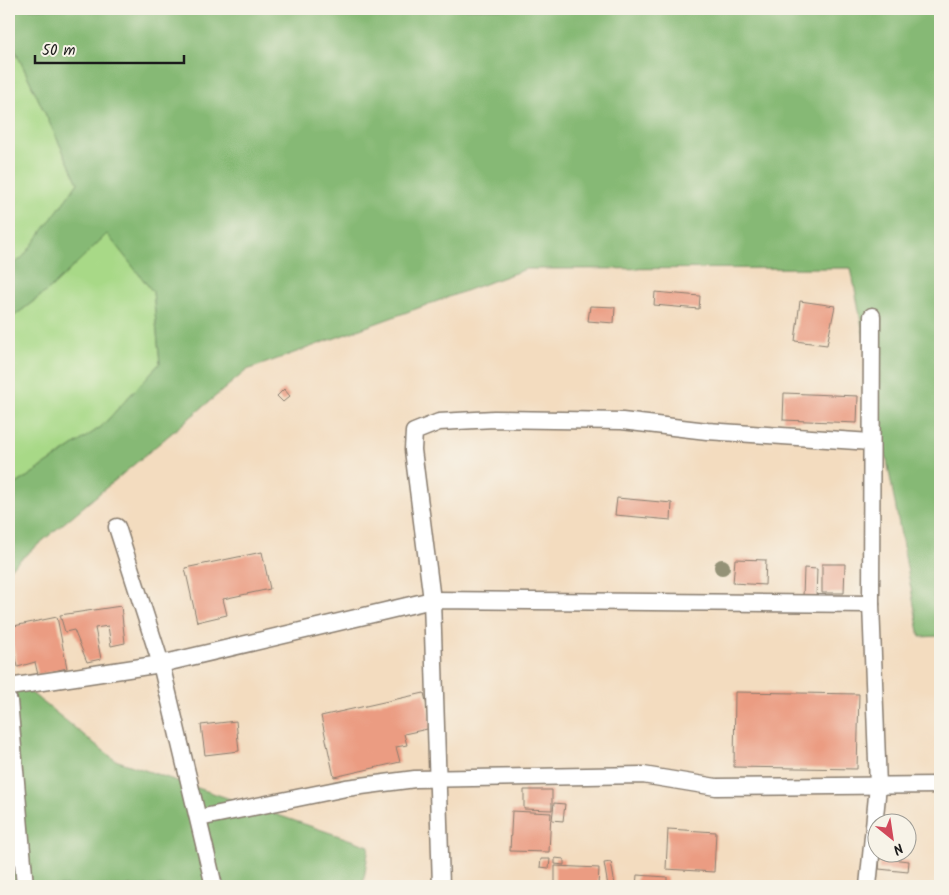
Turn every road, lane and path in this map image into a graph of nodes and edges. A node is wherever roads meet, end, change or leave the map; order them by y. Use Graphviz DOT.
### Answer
graph roads {
  1 [pos="872,316"];
  2 [pos="871,442"];
  3 [pos="117,527"];
  4 [pos="432,600"];
  5 [pos="871,604"];
  6 [pos="160,664"];
  7 [pos="9,687"];
  8 [pos="9,701"];
  9 [pos="439,778"];
  10 [pos="940,785"];
  11 [pos="878,786"];
  12 [pos="199,818"];
  13 [pos="25,886"];
  14 [pos="214,886"];
  15 [pos="442,886"];
  16 [pos="868,886"];
  1 -- 2 [label="street"];
  2 -- 4 [label="street"];
  2 -- 5 [label="street"];
  3 -- 6 [label="street"];
  4 -- 5 [label="street"];
  4 -- 6 [label="street"];
  4 -- 9 [label="street"];
  5 -- 11 [label="street"];
  6 -- 7 [label="street"];
  6 -- 12 [label="street"];
  8 -- 13 [label="street"];
  9 -- 11 [label="street"];
  9 -- 12 [label="street"];
  9 -- 15 [label="street"];
  10 -- 11 [label="street"];
  11 -- 16 [label="street"];
  12 -- 14 [label="street"];
}
